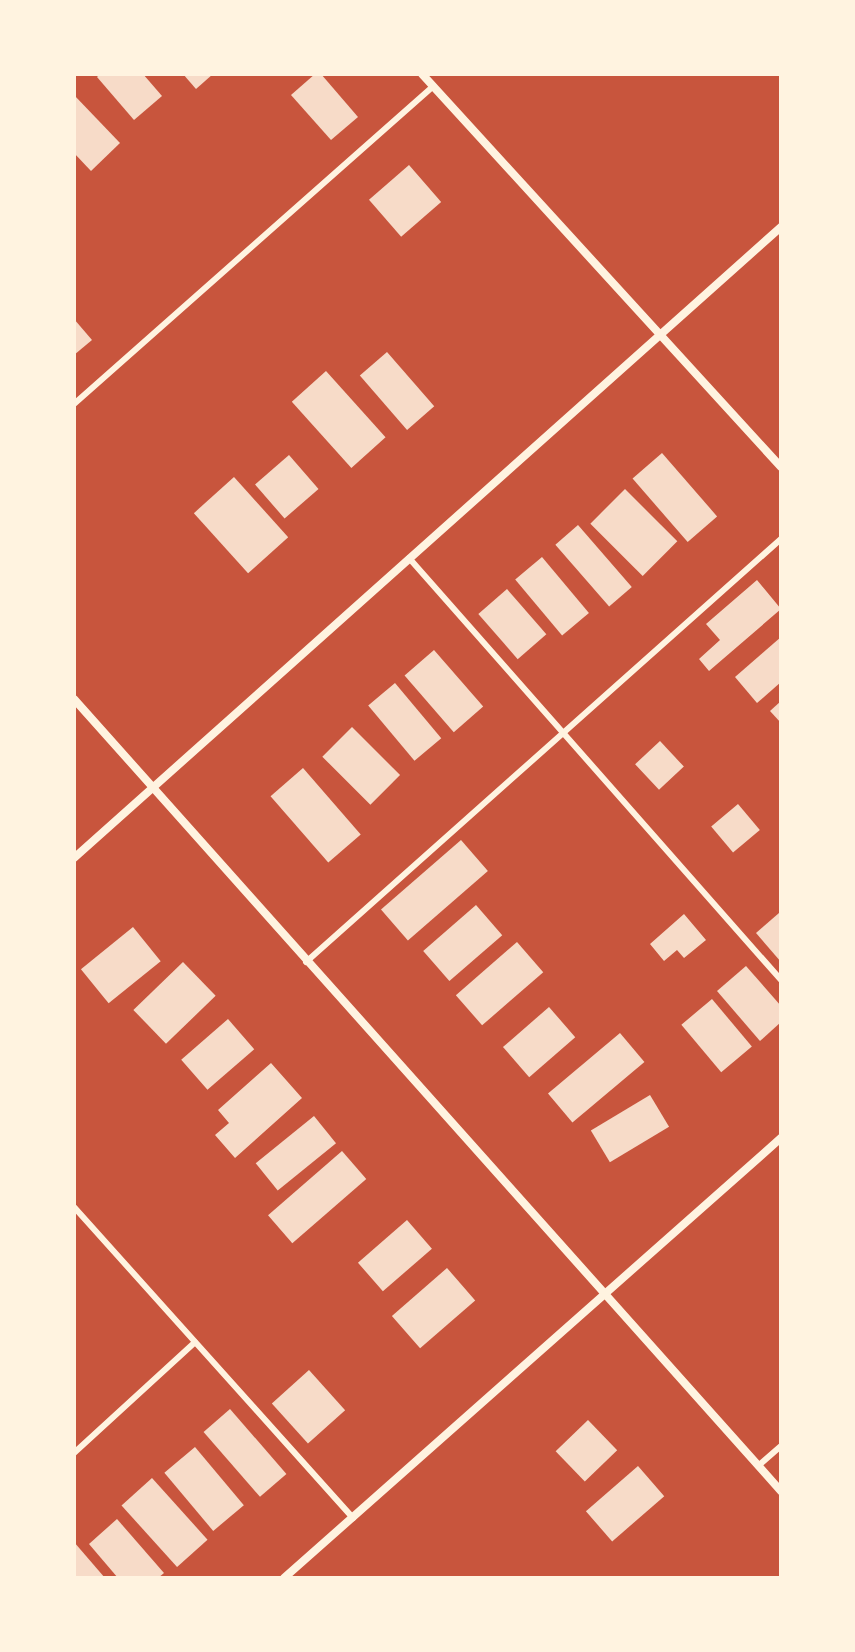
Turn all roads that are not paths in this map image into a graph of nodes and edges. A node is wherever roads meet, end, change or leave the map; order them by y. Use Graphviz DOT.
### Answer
graph roads {
  1 [pos="422,74"];
  2 [pos="433,86"];
  3 [pos="781,227"];
  4 [pos="661,333"];
  5 [pos="74,404"];
  6 [pos="781,467"];
  7 [pos="781,539"];
  8 [pos="409,558"];
  9 [pos="74,699"];
  10 [pos="561,735"];
  11 [pos="151,789"];
  12 [pos="74,858"];
  13 [pos="306,962"];
  14 [pos="781,980"];
  15 [pos="781,1138"];
  16 [pos="74,1207"];
  17 [pos="604,1296"];
  18 [pos="195,1342"];
  19 [pos="781,1446"];
  20 [pos="74,1453"];
  21 [pos="758,1466"];
  22 [pos="781,1491"];
  23 [pos="353,1518"];
  24 [pos="284,1578"];
  1 -- 2 [label="street"];
  2 -- 4 [label="street"];
  2 -- 5 [label="lane"];
  3 -- 4 [label="street"];
  4 -- 6 [label="street"];
  4 -- 8 [label="street"];
  7 -- 10 [label="lane"];
  8 -- 10 [label="lane"];
  8 -- 11 [label="street"];
  9 -- 11 [label="street"];
  10 -- 13 [label="lane"];
  10 -- 14 [label="lane"];
  11 -- 12 [label="street"];
  11 -- 13 [label="street"];
  13 -- 17 [label="street"];
  15 -- 17 [label="street"];
  16 -- 18 [label="lane"];
  17 -- 21 [label="street"];
  17 -- 23 [label="street"];
  18 -- 20 [label="lane"];
  18 -- 23 [label="lane"];
  19 -- 21 [label="lane"];
  21 -- 22 [label="street"];
  23 -- 24 [label="street"];
}
